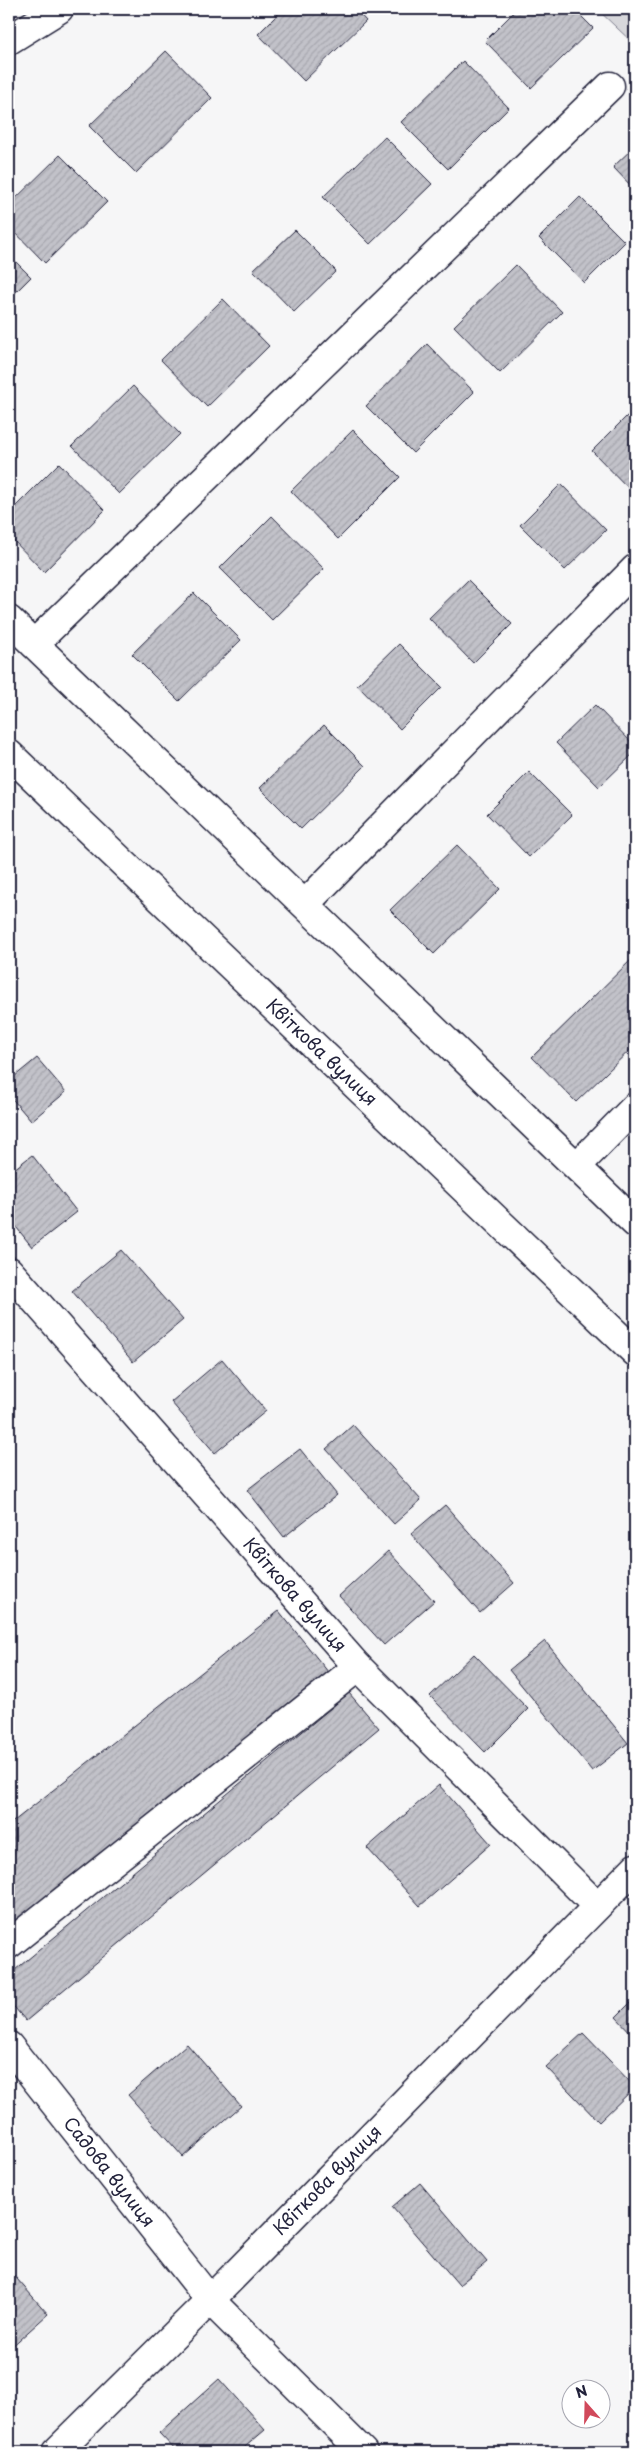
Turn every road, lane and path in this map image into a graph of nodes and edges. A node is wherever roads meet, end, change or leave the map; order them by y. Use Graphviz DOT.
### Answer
graph roads {
  1 [pos="59,9"];
  2 [pos="9,40"];
  3 [pos="610,86"];
  4 [pos="635,569"];
  5 [pos="9,620"];
  6 [pos="34,644"];
  7 [pos="9,754"];
  8 [pos="305,904"];
  9 [pos="635,1107"];
  10 [pos="577,1166"];
  11 [pos="635,1223"];
  12 [pos="9,1272"];
  13 [pos="635,1352"];
  14 [pos="358,1667"];
  15 [pos="635,1868"];
  16 [pos="597,1906"];
  17 [pos="9,1944"];
  18 [pos="9,2046"];
  19 [pos="210,2300"];
  20 [pos="56,2452"];
  21 [pos="363,2452"];
  1 -- 2 [label="street"];
  3 -- 6 [label="street"];
  4 -- 8 [label="street"];
  5 -- 6 [label="street"];
  6 -- 8 [label="street"];
  7 -- 13 [label="street, Квіткова вулиця"];
  8 -- 10 [label="street"];
  9 -- 10 [label="street"];
  10 -- 11 [label="street"];
  12 -- 14 [label="street, Квіткова вулиця"];
  14 -- 16 [label="street, Квіткова вулиця"];
  14 -- 17 [label="street"];
  15 -- 16 [label="street, Квіткова вулиця"];
  16 -- 19 [label="street, Квіткова вулиця"];
  18 -- 19 [label="street, Садова вулиця"];
  19 -- 20 [label="street, Квіткова вулиця"];
  19 -- 21 [label="street, Садова вулиця"];
}
